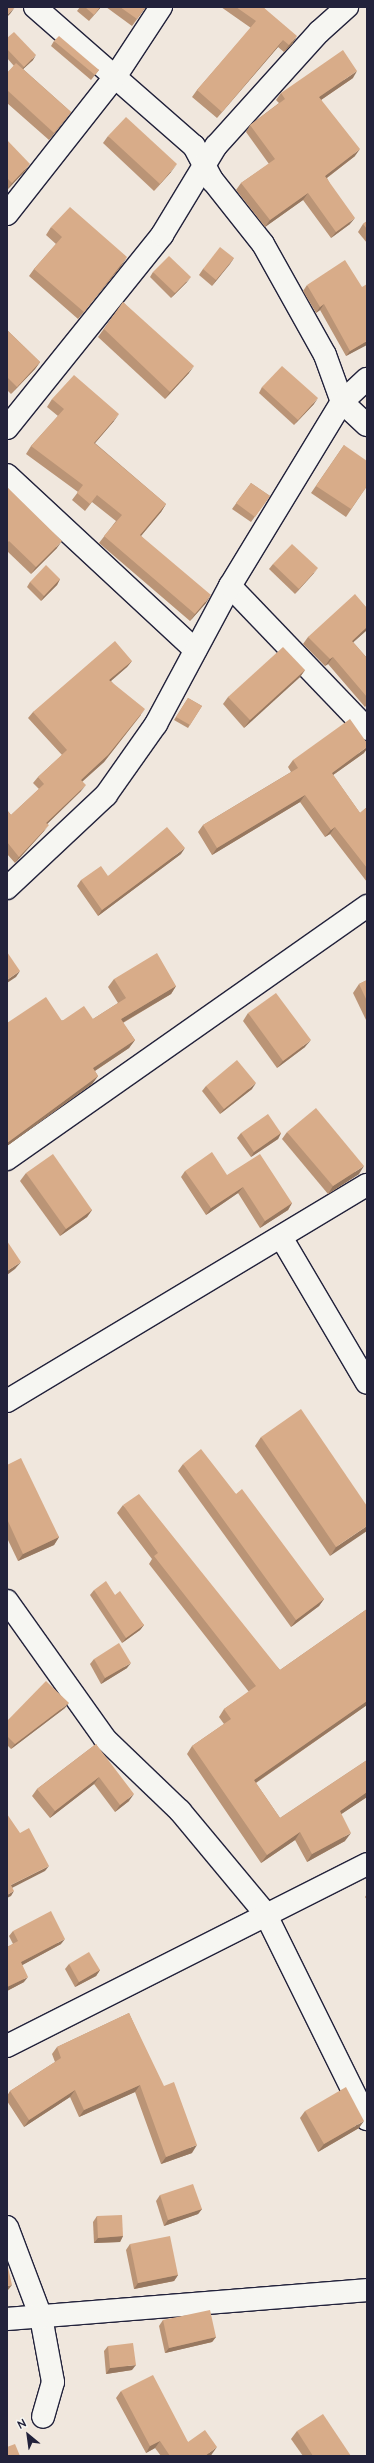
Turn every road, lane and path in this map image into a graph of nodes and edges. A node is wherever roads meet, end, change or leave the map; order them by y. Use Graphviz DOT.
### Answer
graph roads {
  1 [pos="35,7"];
  2 [pos="161,7"];
  3 [pos="347,7"];
  4 [pos="115,77"];
  5 [pos="206,167"];
  6 [pos="7,214"];
  7 [pos="367,379"];
  8 [pos="342,402"];
  9 [pos="367,425"];
  10 [pos="7,428"];
  11 [pos="7,475"];
  12 [pos="230,586"];
  13 [pos="195,650"];
  14 [pos="367,729"];
  15 [pos="8,885"];
  16 [pos="367,906"];
  17 [pos="7,1159"];
  18 [pos="367,1185"];
  19 [pos="281,1237"];
  20 [pos="367,1383"];
  21 [pos="7,1401"];
  22 [pos="7,1601"];
  23 [pos="367,1864"];
  24 [pos="265,1913"];
  25 [pos="7,2046"];
  26 [pos="367,2119"];
  27 [pos="7,2227"];
  28 [pos="367,2290"];
  29 [pos="41,2317"];
  30 [pos="7,2319"];
  31 [pos="43,2417"];
  1 -- 4 [label="street"];
  2 -- 4 [label="street"];
  3 -- 5 [label="street"];
  4 -- 5 [label="street"];
  4 -- 6 [label="street"];
  5 -- 8 [label="street"];
  5 -- 10 [label="street"];
  7 -- 8 [label="street"];
  8 -- 9 [label="street"];
  8 -- 12 [label="street"];
  11 -- 13 [label="street"];
  12 -- 13 [label="street"];
  12 -- 14 [label="street"];
  13 -- 15 [label="street"];
  16 -- 17 [label="street"];
  18 -- 19 [label="street"];
  19 -- 20 [label="street"];
  19 -- 21 [label="street"];
  22 -- 24 [label="street"];
  23 -- 24 [label="street"];
  24 -- 25 [label="street"];
  24 -- 26 [label="street"];
  27 -- 29 [label="street"];
  28 -- 29 [label="street"];
  29 -- 30 [label="street"];
  29 -- 31 [label="street"];
}
